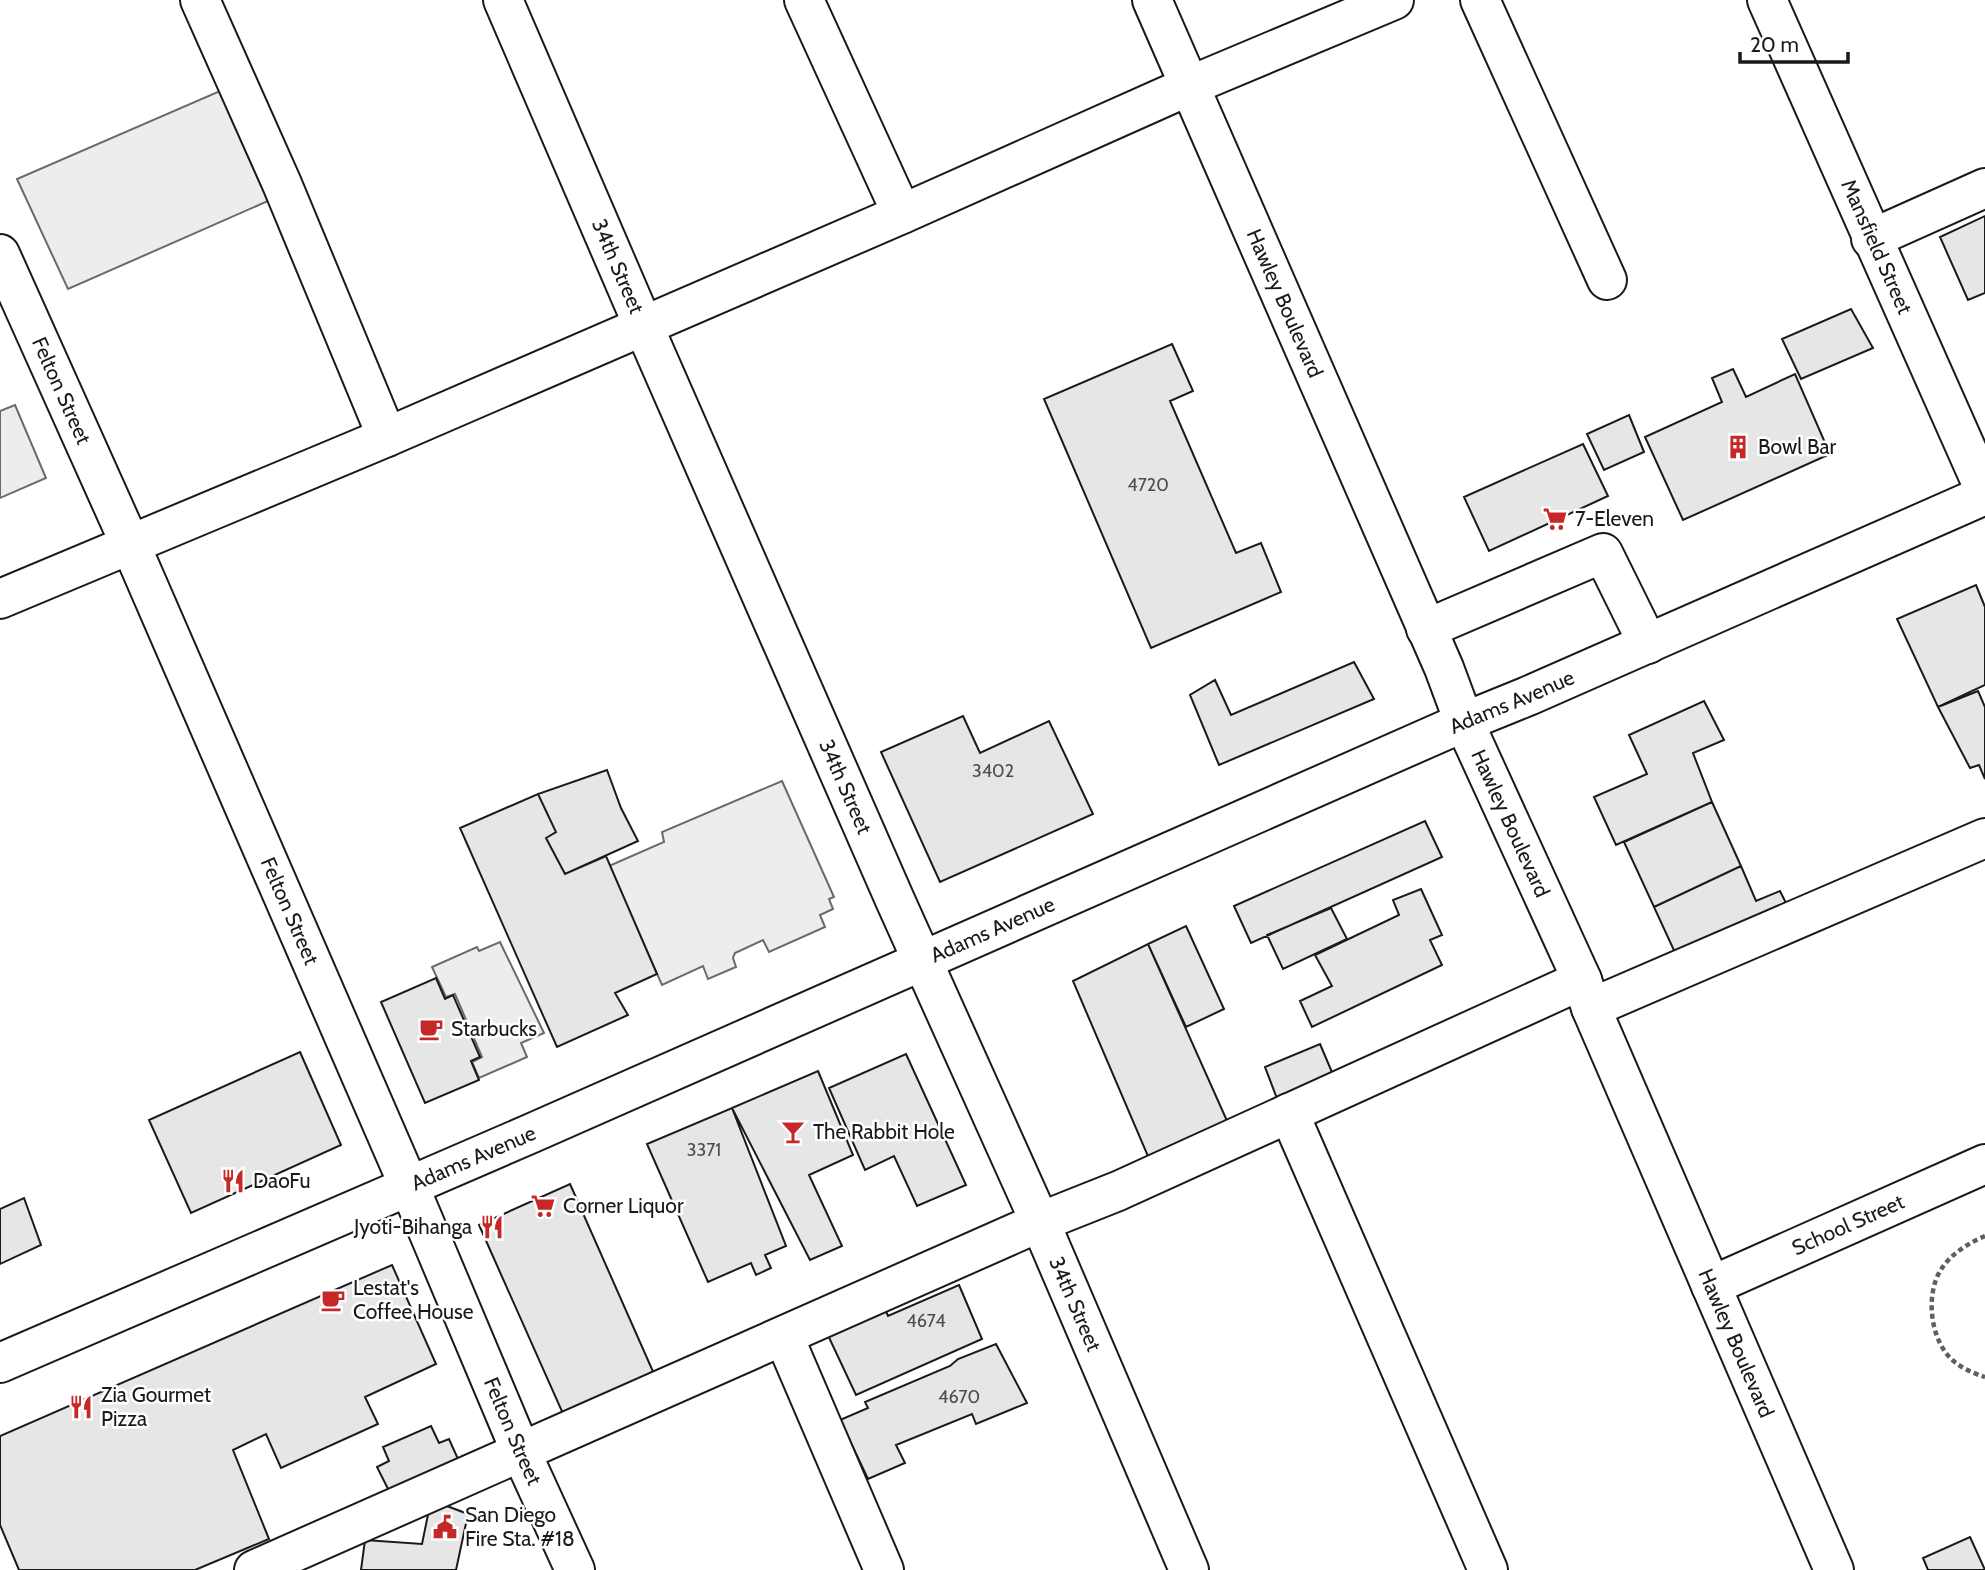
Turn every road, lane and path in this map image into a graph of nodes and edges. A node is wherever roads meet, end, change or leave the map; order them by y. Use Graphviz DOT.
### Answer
graph roads {
  1 [pos="200,0"];
  2 [pos="503,0"];
  3 [pos="804,0"];
  4 [pos="1152,0"];
  5 [pos="1394,0"];
  6 [pos="1480,0"];
  7 [pos="1767,0"];
  8 [pos="1189,86"];
  9 [pos="1985,188"];
  10 [pos="902,214"];
  11 [pos="1871,239"];
  12 [pos="0,254"];
  13 [pos="1607,280"];
  14 [pos="643,325"];
  15 [pos="387,436"];
  16 [pos="1985,493"];
  17 [pos="131,546"];
  18 [pos="0,599"];
  19 [pos="1426,629"];
  20 [pos="1648,644"];
  21 [pos="1464,722"];
  22 [pos="1985,838"];
  23 [pos="922,961"];
  24 [pos="1587,994"];
  25 [pos="1289,1113"];
  26 [pos="1985,1164"];
  27 [pos="409,1186"];
  28 [pos="1040,1222"];
  29 [pos="1985,1236"];
  30 [pos="1712,1286"];
  31 [pos="784,1337"];
  32 [pos="0,1363"];
  33 [pos="1985,1377"];
  34 [pos="522,1452"];
  35 [pos="259,1569"];
  36 [pos="575,1570"];
  37 [pos="884,1570"];
  38 [pos="1189,1570"];
  39 [pos="1488,1570"];
  40 [pos="1834,1570"];
  1 -- 15 [label="street"];
  2 -- 14 [label="street, 34th Street"];
  3 -- 10 [label="street"];
  4 -- 8 [label="street, Hawley Boulevard"];
  5 -- 8 [label="street"];
  6 -- 13 [label="street"];
  7 -- 11 [label="street, Mansfield Street"];
  8 -- 10 [label="street"];
  8 -- 19 [label="street, Hawley Boulevard"];
  9 -- 11 [label="street"];
  10 -- 14 [label="street"];
  11 -- 16 [label="street, Mansfield Street"];
  12 -- 17 [label="street, Felton Street"];
  14 -- 15 [label="street"];
  14 -- 23 [label="street, 34th Street"];
  15 -- 17 [label="street"];
  16 -- 20 [label="street, Adams Avenue"];
  17 -- 18 [label="street"];
  17 -- 27 [label="street, Felton Street"];
  19 -- 20 [label="street"];
  19 -- 21 [label="street, Hawley Boulevard"];
  20 -- 21 [label="street, Adams Avenue"];
  21 -- 23 [label="street, Adams Avenue"];
  21 -- 24 [label="street, Hawley Boulevard"];
  22 -- 24 [label="street"];
  23 -- 27 [label="street, Adams Avenue"];
  23 -- 28 [label="street, 34th Street"];
  24 -- 25 [label="street"];
  24 -- 30 [label="street, Hawley Boulevard"];
  25 -- 28 [label="street"];
  25 -- 39 [label="street"];
  26 -- 30 [label="street, School Street"];
  27 -- 32 [label="street, Adams Avenue"];
  27 -- 34 [label="street, Felton Street"];
  28 -- 31 [label="street"];
  28 -- 38 [label="street, 34th Street"];
  29 -- 33 [label="path"];
  30 -- 40 [label="street, Hawley Boulevard"];
  31 -- 34 [label="street"];
  31 -- 37 [label="street"];
  34 -- 35 [label="street"];
  34 -- 36 [label="street, Felton Street"];
}
